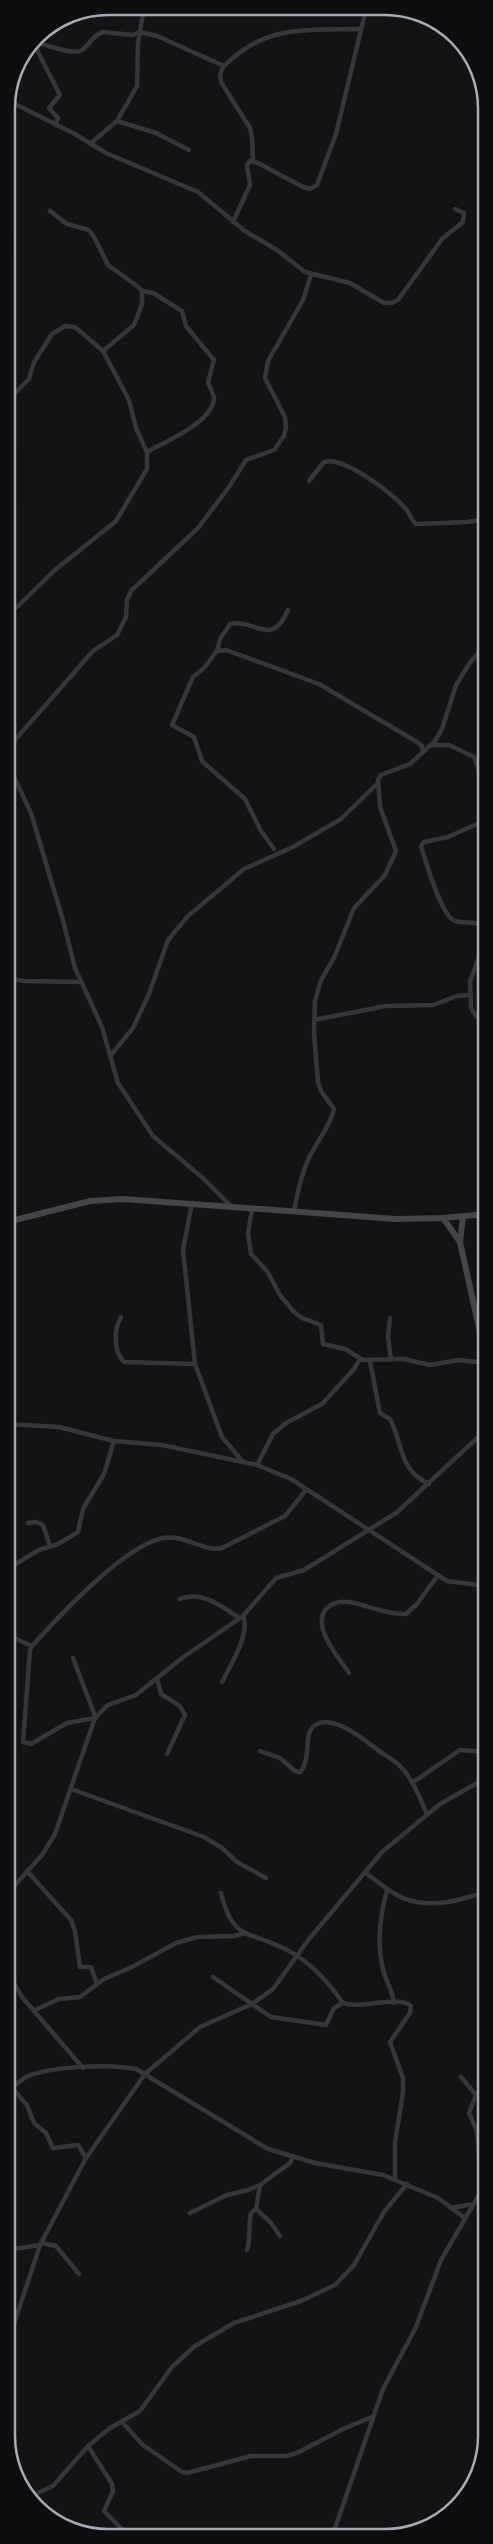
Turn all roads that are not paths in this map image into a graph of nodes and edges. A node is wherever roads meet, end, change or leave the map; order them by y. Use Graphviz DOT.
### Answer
graph roads {
  1 [pos="143,15"];
  2 [pos="364,15"];
  3 [pos="360,29"];
  4 [pos="140,32"];
  5 [pos="41,43"];
  6 [pos="36,49"];
  7 [pos="224,66"];
  8 [pos="15,104"];
  9 [pos="116,121"];
  10 [pos="55,125"];
  11 [pos="91,143"];
  12 [pos="189,150"];
  13 [pos="253,160"];
  14 [pos="455,208"];
  15 [pos="50,211"];
  16 [pos="233,222"];
  17 [pos="311,275"];
  18 [pos="142,291"];
  19 [pos="103,351"];
  20 [pos="15,392"];
  21 [pos="147,452"];
  22 [pos="309,481"];
  23 [pos="478,520"];
  24 [pos="15,608"];
  25 [pos="288,610"];
  26 [pos="217,651"];
  27 [pos="478,654"];
  28 [pos="15,740"];
  29 [pos="432,745"];
  30 [pos="423,752"];
  31 [pos="478,767"];
  32 [pos="15,780"];
  33 [pos="377,784"];
  34 [pos="478,824"];
  35 [pos="274,849"];
  36 [pos="478,923"];
  37 [pos="478,959"];
  38 [pos="15,979"];
  39 [pos="81,982"];
  40 [pos="471,995"];
  41 [pos="478,1016"];
  42 [pos="314,1020"];
  43 [pos="110,1056"];
  44 [pos="192,1203"];
  45 [pos="232,1207"];
  46 [pos="252,1209"];
  47 [pos="294,1212"];
  48 [pos="478,1215"];
  49 [pos="463,1217"];
  50 [pos="443,1218"];
  51 [pos="15,1220"];
  52 [pos="460,1242"];
  53 [pos="121,1317"];
  54 [pos="390,1318"];
  55 [pos="478,1324"];
  56 [pos="360,1359"];
  57 [pos="391,1360"];
  58 [pos="370,1361"];
  59 [pos="478,1361"];
  60 [pos="195,1364"];
  61 [pos="15,1424"];
  62 [pos="478,1438"];
  63 [pos="114,1441"];
  64 [pos="244,1463"];
  65 [pos="257,1464"];
  66 [pos="429,1484"];
  67 [pos="306,1490"];
  68 [pos="28,1523"];
  69 [pos="370,1530"];
  70 [pos="50,1546"];
  71 [pos="15,1565"];
  72 [pos="438,1575"];
  73 [pos="478,1585"];
  74 [pos="180,1599"];
  75 [pos="241,1617"];
  76 [pos="15,1639"];
  77 [pos="32,1646"];
  78 [pos="73,1658"];
  79 [pos="349,1673"];
  80 [pos="157,1678"];
  81 [pos="222,1682"];
  82 [pos="95,1717"];
  83 [pos="260,1751"];
  84 [pos="478,1751"];
  85 [pos="167,1754"];
  86 [pos="478,1782"];
  87 [pos="412,1783"];
  88 [pos="71,1789"];
  89 [pos="427,1814"];
  90 [pos="27,1871"];
  91 [pos="364,1872"];
  92 [pos="266,1878"];
  93 [pos="15,1885"];
  94 [pos="387,1890"];
  95 [pos="221,1893"];
  96 [pos="478,1895"];
  97 [pos="246,1933"];
  98 [pos="297,1956"];
  99 [pos="213,1977"];
  100 [pos="97,1984"];
  101 [pos="15,1985"];
  102 [pos="394,2002"];
  103 [pos="343,2003"];
  104 [pos="252,2004"];
  105 [pos="35,2010"];
  106 [pos="83,2068"];
  107 [pos="145,2074"];
  108 [pos="461,2077"];
  109 [pos="15,2086"];
  110 [pos="15,2091"];
  111 [pos="478,2142"];
  112 [pos="86,2158"];
  113 [pos="293,2158"];
  114 [pos="395,2180"];
  115 [pos="407,2184"];
  116 [pos="260,2185"];
  117 [pos="478,2196"];
  118 [pos="474,2204"];
  119 [pos="451,2208"];
  120 [pos="256,2209"];
  121 [pos="190,2213"];
  122 [pos="465,2218"];
  123 [pos="280,2236"];
  124 [pos="41,2244"];
  125 [pos="15,2249"];
  126 [pos="247,2250"];
  127 [pos="79,2274"];
  128 [pos="15,2321"];
  129 [pos="372,2417"];
  130 [pos="122,2422"];
  131 [pos="88,2446"];
  132 [pos="35,2494"];
  133 [pos="122,2529"];
  134 [pos="335,2529"];
  1 -- 4 [label="street"];
  2 -- 3 [label="street"];
  3 -- 7 [label="street"];
  3 -- 13 [label="street"];
  4 -- 5 [label="street"];
  4 -- 7 [label="street"];
  4 -- 9 [label="street"];
  6 -- 10 [label="street"];
  7 -- 13 [label="street"];
  8 -- 10 [label="street"];
  9 -- 11 [label="street"];
  9 -- 12 [label="street"];
  10 -- 11 [label="street"];
  11 -- 16 [label="street"];
  13 -- 16 [label="street"];
  14 -- 17 [label="street"];
  15 -- 18 [label="street"];
  16 -- 17 [label="street"];
  17 -- 28 [label="street"];
  18 -- 19 [label="street"];
  18 -- 21 [label="street"];
  19 -- 20 [label="street"];
  19 -- 21 [label="street"];
  21 -- 24 [label="street"];
  22 -- 23 [label="street"];
  25 -- 26 [label="street"];
  26 -- 30 [label="street"];
  26 -- 35 [label="street"];
  27 -- 29 [label="street"];
  29 -- 30 [label="street"];
  29 -- 31 [label="street"];
  30 -- 33 [label="street"];
  32 -- 39 [label="street"];
  33 -- 42 [label="street"];
  33 -- 43 [label="street"];
  34 -- 36 [label="street"];
  37 -- 40 [label="street"];
  38 -- 39 [label="street"];
  39 -- 43 [label="street"];
  40 -- 41 [label="street"];
  40 -- 42 [label="street"];
  42 -- 47 [label="street"];
  43 -- 45 [label="street"];
  44 -- 45 [label="main road"];
  44 -- 51 [label="main road"];
  44 -- 60 [label="street"];
  45 -- 46 [label="main road"];
  46 -- 47 [label="main road"];
  46 -- 56 [label="street"];
  47 -- 50 [label="main road"];
  48 -- 49 [label="main road"];
  49 -- 50 [label="main road"];
  49 -- 52 [label="main road"];
  50 -- 52 [label="main road"];
  52 -- 55 [label="main road"];
  53 -- 60 [label="street"];
  54 -- 57 [label="street"];
  56 -- 58 [label="street"];
  56 -- 65 [label="street"];
  57 -- 58 [label="street"];
  57 -- 59 [label="street"];
  58 -- 66 [label="street"];
  60 -- 64 [label="street"];
  61 -- 63 [label="street"];
  62 -- 66 [label="street"];
  63 -- 64 [label="street"];
  63 -- 70 [label="street"];
  64 -- 65 [label="street"];
  65 -- 67 [label="street"];
  66 -- 69 [label="street"];
  67 -- 69 [label="street"];
  67 -- 77 [label="street"];
  68 -- 70 [label="street"];
  69 -- 72 [label="street"];
  69 -- 75 [label="street"];
  70 -- 71 [label="street"];
  72 -- 73 [label="street"];
  72 -- 79 [label="street"];
  74 -- 75 [label="street"];
  75 -- 80 [label="street"];
  75 -- 81 [label="street"];
  76 -- 77 [label="street"];
  77 -- 82 [label="street"];
  78 -- 82 [label="street"];
  80 -- 82 [label="street"];
  80 -- 85 [label="street"];
  82 -- 88 [label="street"];
  83 -- 87 [label="street"];
  84 -- 87 [label="street"];
  86 -- 89 [label="street"];
  87 -- 89 [label="street"];
  88 -- 90 [label="street"];
  88 -- 92 [label="street"];
  89 -- 91 [label="street"];
  90 -- 93 [label="street"];
  90 -- 100 [label="street"];
  91 -- 94 [label="street"];
  91 -- 98 [label="street"];
  94 -- 96 [label="street"];
  94 -- 102 [label="street"];
  95 -- 97 [label="street"];
  97 -- 98 [label="street"];
  97 -- 100 [label="street"];
  98 -- 103 [label="street"];
  98 -- 104 [label="street"];
  99 -- 104 [label="street"];
  100 -- 105 [label="street"];
  101 -- 105 [label="street"];
  102 -- 103 [label="street"];
  102 -- 114 [label="street"];
  103 -- 104 [label="street"];
  104 -- 107 [label="street"];
  105 -- 106 [label="street"];
  106 -- 107 [label="street"];
  106 -- 109 [label="street"];
  107 -- 112 [label="street"];
  107 -- 113 [label="street"];
  108 -- 111 [label="street"];
  110 -- 112 [label="street"];
  112 -- 124 [label="street"];
  113 -- 114 [label="street"];
  113 -- 116 [label="street"];
  114 -- 115 [label="street"];
  115 -- 119 [label="street"];
  115 -- 130 [label="street"];
  116 -- 120 [label="street"];
  116 -- 121 [label="street"];
  117 -- 118 [label="street"];
  118 -- 119 [label="street"];
  118 -- 122 [label="street"];
  119 -- 122 [label="street"];
  120 -- 123 [label="street"];
  120 -- 126 [label="street"];
  122 -- 129 [label="street"];
  124 -- 125 [label="street"];
  124 -- 127 [label="street"];
  124 -- 128 [label="street"];
  129 -- 130 [label="street"];
  129 -- 134 [label="street"];
  130 -- 131 [label="street"];
  131 -- 132 [label="street"];
  131 -- 133 [label="street"];
}
